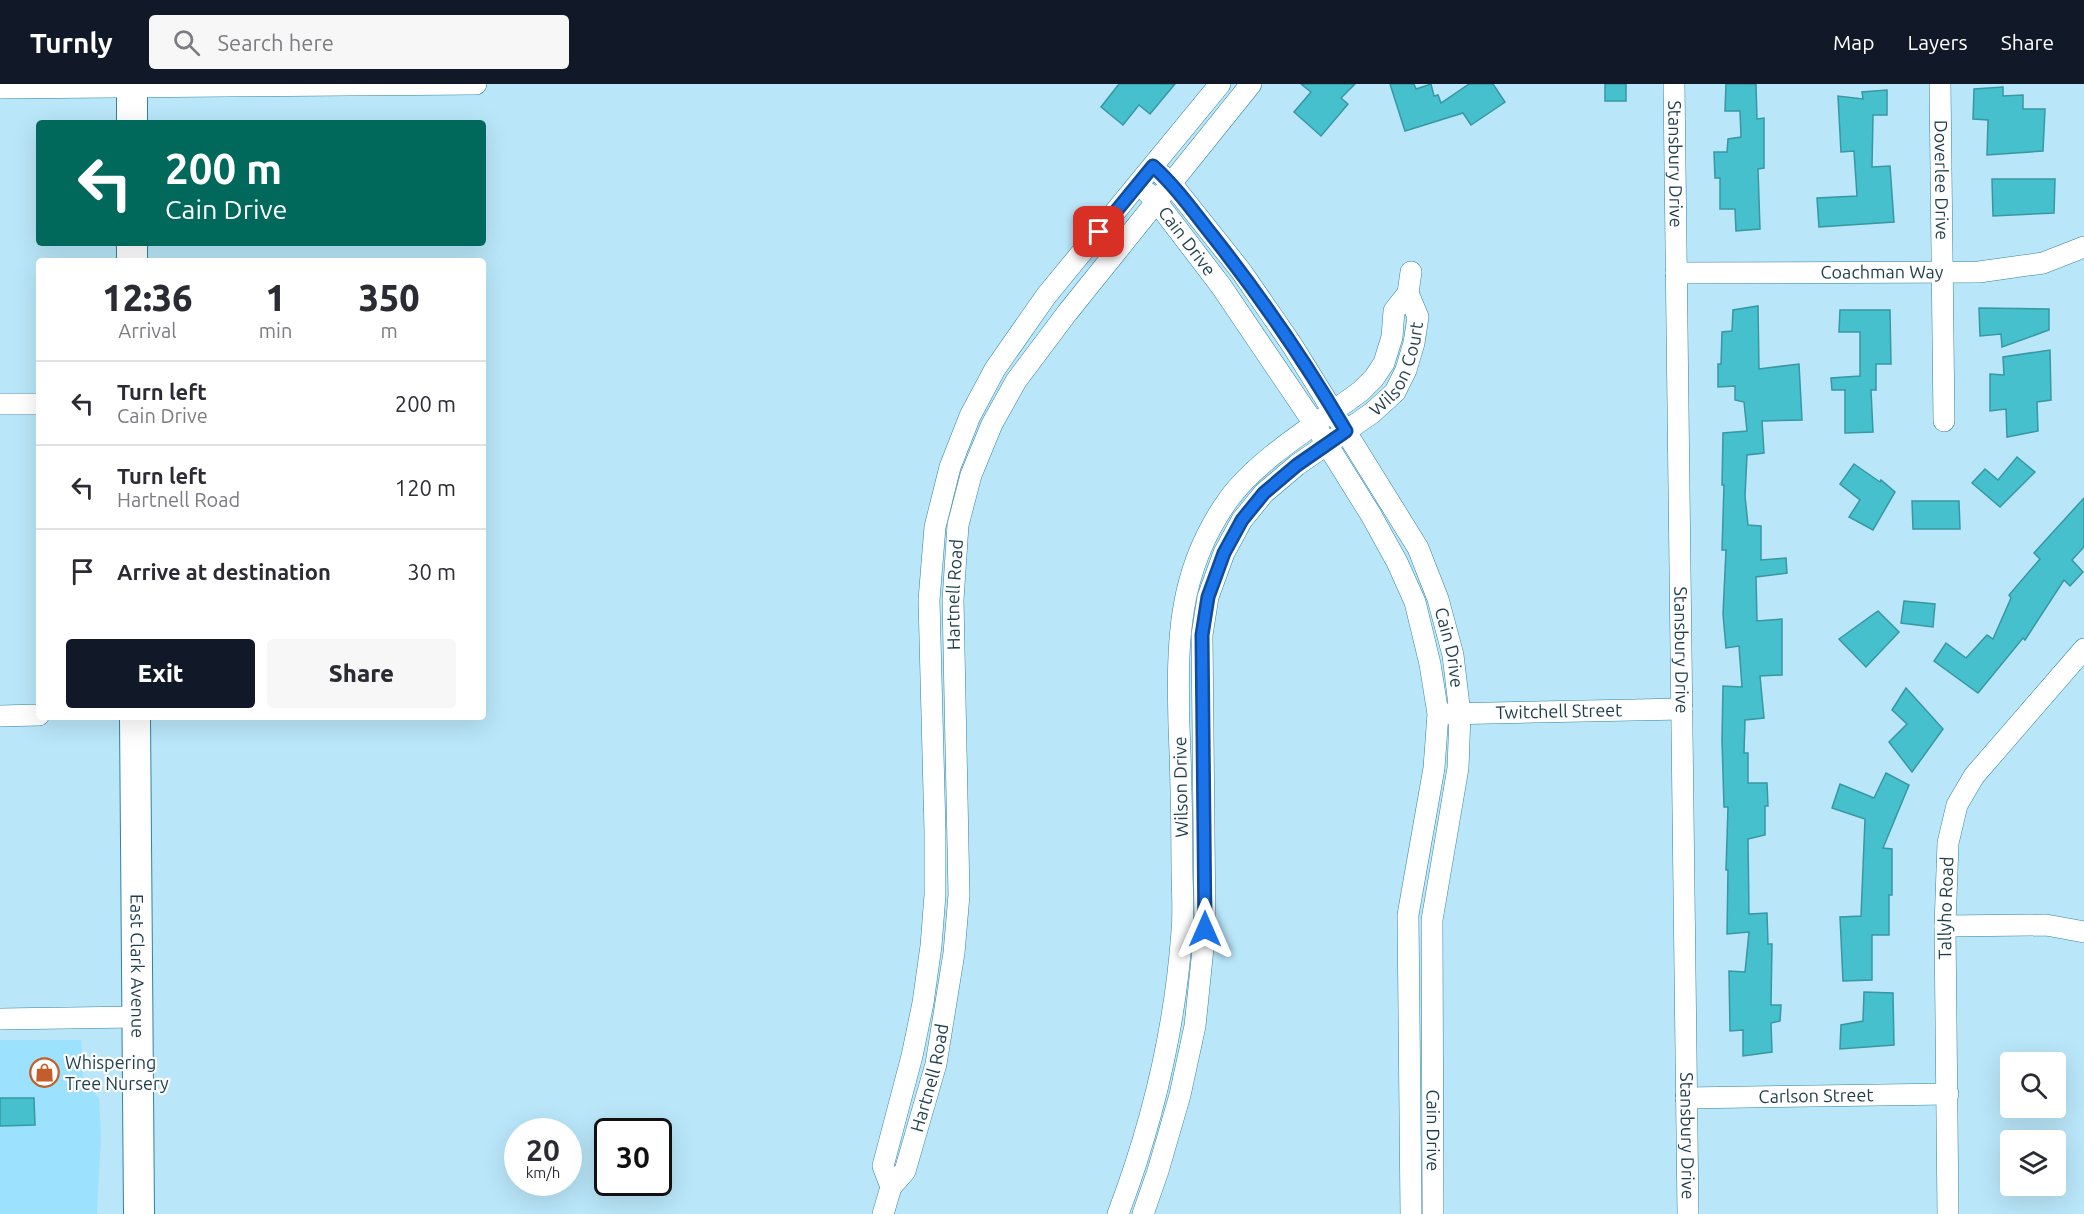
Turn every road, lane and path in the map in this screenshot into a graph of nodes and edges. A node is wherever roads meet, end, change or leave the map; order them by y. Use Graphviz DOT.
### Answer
graph roads {
  1 [pos="476,84"];
  2 [pos="1220,84"];
  3 [pos="1251,84"];
  4 [pos="1674,84"];
  5 [pos="1940,84"];
  6 [pos="132,85"];
  7 [pos="0,87"];
  8 [pos="132,120"];
  9 [pos="1153,166"];
  10 [pos="1171,183"];
  11 [pos="1138,185"];
  12 [pos="1156,201"];
  13 [pos="2084,247"];
  14 [pos="1942,272"];
  15 [pos="1676,273"];
  16 [pos="0,404"];
  17 [pos="36,404"];
  18 [pos="1334,411"];
  19 [pos="1944,421"];
  20 [pos="1315,425"];
  21 [pos="1346,431"];
  22 [pos="1328,445"];
  23 [pos="929,600"];
  24 [pos="953,600"];
  25 [pos="2084,649"];
  26 [pos="1682,709"];
  27 [pos="1438,714"];
  28 [pos="1460,714"];
  29 [pos="0,716"];
  30 [pos="36,716"];
  31 [pos="135,720"];
  32 [pos="1205,814"];
  33 [pos="1182,815"];
  34 [pos="935,831"];
  35 [pos="958,831"];
  36 [pos="1945,926"];
  37 [pos="2084,932"];
  38 [pos="136,1017"];
  39 [pos="0,1019"];
  40 [pos="1410,1050"];
  41 [pos="1432,1050"];
  42 [pos="1948,1094"];
  43 [pos="1686,1098"];
  44 [pos="891,1187"];
  45 [pos="139,1214"];
  46 [pos="883,1214"];
  47 [pos="1118,1214"];
  48 [pos="1143,1214"];
  49 [pos="1411,1214"];
  50 [pos="1433,1214"];
  51 [pos="1688,1214"];
  52 [pos="1948,1214"];
  1 -- 6 [label="street"];
  2 -- 9 [label="street, Hartnell Road"];
  3 -- 10 [label="street, Hartnell Road"];
  4 -- 15 [label="street, Stansbury Drive"];
  5 -- 14 [label="street, Doverlee Drive"];
  6 -- 7 [label="street"];
  6 -- 8 [label="main road"];
  9 -- 10 [label="street, Cain Drive"];
  9 -- 11 [label="street, Hartnell Road"];
  10 -- 12 [label="street, Hartnell Road"];
  10 -- 18 [label="street, Cain Drive"];
  11 -- 12 [label="street, Cain Drive"];
  11 -- 23 [label="street, Hartnell Road"];
  12 -- 20 [label="street, Cain Drive"];
  12 -- 24 [label="street, Hartnell Road"];
  13 -- 14 [label="street, Coachman Way"];
  14 -- 15 [label="street, Coachman Way"];
  14 -- 19 [label="street, Doverlee Drive"];
  15 -- 26 [label="street, Stansbury Drive"];
  16 -- 17 [label="street"];
  18 -- 20 [label="street, Wilson Drive"];
  18 -- 21 [label="street, Cain Drive"];
  18 -- 21 [label="street, Wilson Court"];
  20 -- 22 [label="street, Cain Drive"];
  20 -- 33 [label="street, Wilson Drive"];
  21 -- 22 [label="street, Wilson Drive"];
  21 -- 28 [label="street, Cain Drive"];
  22 -- 27 [label="street, Cain Drive"];
  22 -- 32 [label="street, Wilson Drive"];
  23 -- 24 [label="street"];
  23 -- 34 [label="street, Hartnell Road"];
  24 -- 35 [label="street, Hartnell Road"];
  25 -- 36 [label="street, Tallyho Road"];
  26 -- 28 [label="street, Twitchell Street"];
  26 -- 43 [label="street, Stansbury Drive"];
  27 -- 28 [label="street, Twitchell Street"];
  27 -- 40 [label="street, Cain Drive"];
  28 -- 41 [label="street, Cain Drive"];
  29 -- 30 [label="street"];
  31 -- 38 [label="main road, East Clark Avenue"];
  32 -- 33 [label="street"];
  32 -- 48 [label="street, Wilson Drive"];
  33 -- 47 [label="street, Wilson Drive"];
  34 -- 35 [label="street"];
  34 -- 44 [label="street, Hartnell Road"];
  35 -- 44 [label="street, Hartnell Road"];
  36 -- 37 [label="street"];
  36 -- 42 [label="street, Tallyho Road"];
  38 -- 39 [label="street"];
  38 -- 45 [label="main road, East Clark Avenue"];
  40 -- 41 [label="street"];
  40 -- 49 [label="street, Cain Drive"];
  41 -- 50 [label="street, Cain Drive"];
  42 -- 43 [label="street, Carlson Street"];
  42 -- 52 [label="street, Tallyho Road"];
  43 -- 51 [label="street, Stansbury Drive"];
  44 -- 46 [label="street, Hartnell Road"];
}
